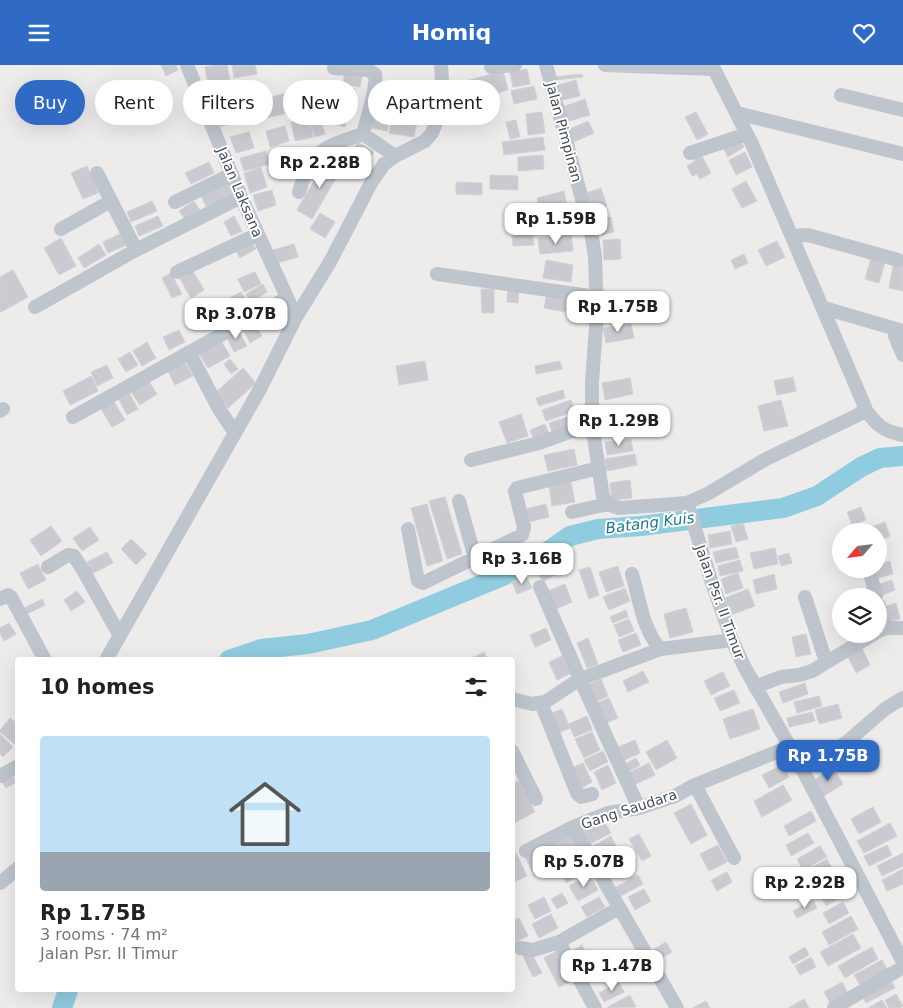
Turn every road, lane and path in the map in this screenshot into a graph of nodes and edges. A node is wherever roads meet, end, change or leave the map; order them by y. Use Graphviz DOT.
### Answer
graph roads {
  1 [pos="187,65"];
  2 [pos="441,65"];
  3 [pos="515,65"];
  4 [pos="546,65"];
  5 [pos="605,65"];
  6 [pos="491,67"];
  7 [pos="713,67"];
  8 [pos="334,68"];
  9 [pos="841,95"];
  10 [pos="903,110"];
  11 [pos="737,113"];
  12 [pos="363,134"];
  13 [pos="747,134"];
  14 [pos="690,153"];
  15 [pos="903,154"];
  16 [pos="395,156"];
  17 [pos="97,173"];
  18 [pos="232,174"];
  19 [pos="299,192"];
  20 [pos="241,197"];
  21 [pos="111,201"];
  22 [pos="176,202"];
  23 [pos="61,229"];
  24 [pos="258,234"];
  25 [pos="792,236"];
  26 [pos="136,250"];
  27 [pos="898,260"];
  28 [pos="178,272"];
  29 [pos="437,274"];
  30 [pos="597,297"];
  31 [pos="287,298"];
  32 [pos="35,307"];
  33 [pos="824,308"];
  34 [pos="296,317"];
  35 [pos="899,333"];
  36 [pos="189,352"];
  37 [pos="903,355"];
  38 [pos="864,409"];
  39 [pos="73,417"];
  40 [pos="592,424"];
  41 [pos="235,433"];
  42 [pos="903,435"];
  43 [pos="471,460"];
  44 [pos="599,468"];
  45 [pos="459,501"];
  46 [pos="608,504"];
  47 [pos="687,506"];
  48 [pos="572,512"];
  49 [pos="408,529"];
  50 [pos="475,558"];
  51 [pos="48,567"];
  52 [pos="632,573"];
  53 [pos="540,587"];
  54 [pos="805,597"];
  55 [pos="0,599"];
  56 [pos="903,628"];
  57 [pos="887,630"];
  58 [pos="120,636"];
  59 [pos="732,640"];
  60 [pos="858,643"];
  61 [pos="661,649"];
  62 [pos="43,657"];
  63 [pos="108,657"];
  64 [pos="826,662"];
  65 [pos="580,679"];
  66 [pos="755,687"];
  67 [pos="903,697"];
  68 [pos="515,700"];
  69 [pos="541,703"];
  70 [pos="789,747"];
  71 [pos="515,757"];
  72 [pos="798,761"];
  73 [pos="15,768"];
  74 [pos="0,776"];
  75 [pos="695,785"];
  76 [pos="592,794"];
  77 [pos="536,799"];
  78 [pos="640,809"];
  79 [pos="573,827"];
  80 [pos="526,851"];
  81 [pos="734,857"];
  82 [pos="15,870"];
  83 [pos="0,883"];
  84 [pos="619,908"];
  85 [pos="559,942"];
  86 [pos="520,948"];
  87 [pos="903,962"];
  88 [pos="903,967"];
  89 [pos="596,1008"];
  90 [pos="677,1008"];
  91 [pos="834,1008"];
  1 -- 18 [label="street, Jalan Laksana"];
  2 -- 16 [label="street"];
  3 -- 6 [label="street"];
  4 -- 30 [label="street, Jalan Pimpinan"];
  5 -- 7 [label="street"];
  7 -- 11 [label="street"];
  8 -- 12 [label="street"];
  9 -- 10 [label="street"];
  11 -- 13 [label="street"];
  11 -- 15 [label="street"];
  12 -- 16 [label="street"];
  12 -- 19 [label="street"];
  13 -- 14 [label="street"];
  13 -- 25 [label="street"];
  16 -- 34 [label="street"];
  17 -- 21 [label="street"];
  18 -- 20 [label="street, Jalan Laksana"];
  18 -- 22 [label="street"];
  20 -- 24 [label="street, Jalan Laksana"];
  20 -- 26 [label="street"];
  21 -- 23 [label="street"];
  21 -- 26 [label="street"];
  24 -- 28 [label="street"];
  24 -- 31 [label="street, Jalan Laksana"];
  25 -- 27 [label="street"];
  25 -- 33 [label="street"];
  26 -- 32 [label="street"];
  29 -- 30 [label="street"];
  30 -- 40 [label="street, Jalan Pimpinan"];
  31 -- 34 [label="street, Jalan Laksana"];
  31 -- 36 [label="street"];
  33 -- 35 [label="street"];
  33 -- 38 [label="street"];
  34 -- 41 [label="street"];
  35 -- 37 [label="street"];
  36 -- 39 [label="street"];
  36 -- 41 [label="street"];
  38 -- 42 [label="street"];
  38 -- 47 [label="street"];
  40 -- 43 [label="street"];
  40 -- 44 [label="street, Jalan Pimpinan"];
  41 -- 58 [label="street"];
  44 -- 46 [label="street, Jalan Pimpinan"];
  44 -- 50 [label="street"];
  45 -- 50 [label="street"];
  46 -- 47 [label="street"];
  46 -- 48 [label="street"];
  47 -- 59 [label="street, Jalan Psr. II Timur"];
  49 -- 50 [label="street"];
  51 -- 58 [label="street"];
  52 -- 61 [label="street"];
  53 -- 65 [label="street"];
  54 -- 64 [label="street"];
  55 -- 62 [label="street"];
  56 -- 57 [label="street"];
  58 -- 63 [label="street"];
  59 -- 61 [label="street"];
  59 -- 66 [label="street, Jalan Psr. II Timur"];
  60 -- 64 [label="street"];
  61 -- 65 [label="street"];
  64 -- 66 [label="street"];
  65 -- 69 [label="street"];
  65 -- 78 [label="street"];
  66 -- 70 [label="street, Jalan Psr. II Timur"];
  67 -- 72 [label="street"];
  68 -- 69 [label="street"];
  69 -- 76 [label="street"];
  70 -- 72 [label="street, Jalan Psr. II Timur"];
  70 -- 75 [label="street, Gang Saudara"];
  71 -- 77 [label="street"];
  72 -- 87 [label="street, Jalan Psr. II Timur"];
  73 -- 74 [label="street"];
  75 -- 78 [label="street, Gang Saudara"];
  75 -- 81 [label="street"];
  78 -- 79 [label="street, Gang Saudara"];
  79 -- 80 [label="street, Gang Saudara"];
  79 -- 84 [label="street"];
  82 -- 83 [label="street"];
  84 -- 85 [label="street"];
  84 -- 90 [label="street"];
  85 -- 86 [label="street"];
  85 -- 89 [label="street"];
  88 -- 91 [label="street"];
}
